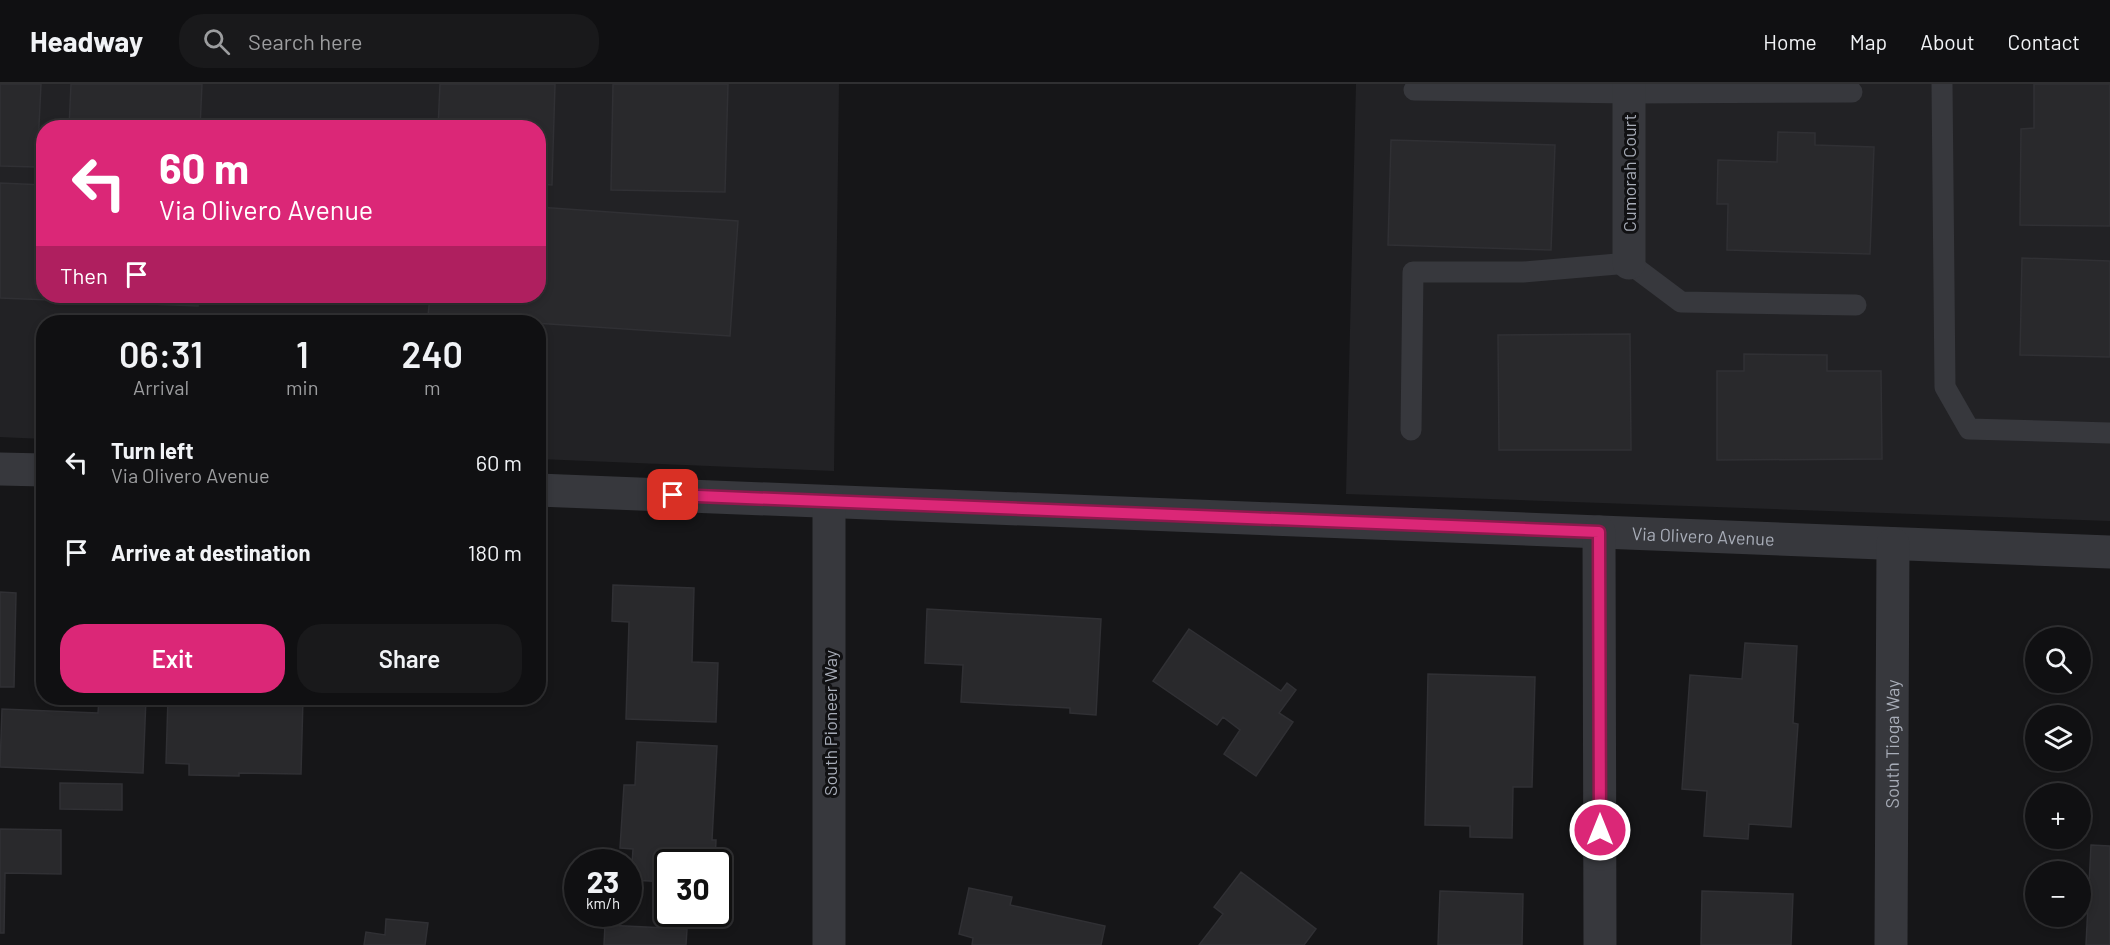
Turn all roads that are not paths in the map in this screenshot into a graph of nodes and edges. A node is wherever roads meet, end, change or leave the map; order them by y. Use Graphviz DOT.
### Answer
graph roads {
  1 [pos="1942,84"];
  2 [pos="1629,89"];
  3 [pos="1414,90"];
  4 [pos="1852,92"];
  5 [pos="1629,262"];
  6 [pos="1856,305"];
  7 [pos="1411,430"];
  8 [pos="2110,433"];
  9 [pos="0,468"];
  10 [pos="36,470"];
  11 [pos="546,490"];
  12 [pos="829,501"];
  13 [pos="1599,532"];
  14 [pos="1893,544"];
  15 [pos="2110,552"];
  16 [pos="829,945"];
  17 [pos="1600,945"];
  18 [pos="1891,945"];
  1 -- 8 [label="lane"];
  2 -- 3 [label="lane"];
  2 -- 4 [label="lane"];
  2 -- 5 [label="street, Cumorah Court"];
  5 -- 6 [label="lane"];
  5 -- 7 [label="lane"];
  9 -- 10 [label="street"];
  11 -- 12 [label="street, Via Olivero Avenue"];
  12 -- 13 [label="street, Via Olivero Avenue"];
  12 -- 16 [label="street, South Pioneer Way"];
  13 -- 14 [label="street, Via Olivero Avenue"];
  13 -- 17 [label="street"];
  14 -- 15 [label="street, Via Olivero Avenue"];
  14 -- 18 [label="street, South Tioga Way"];
}
